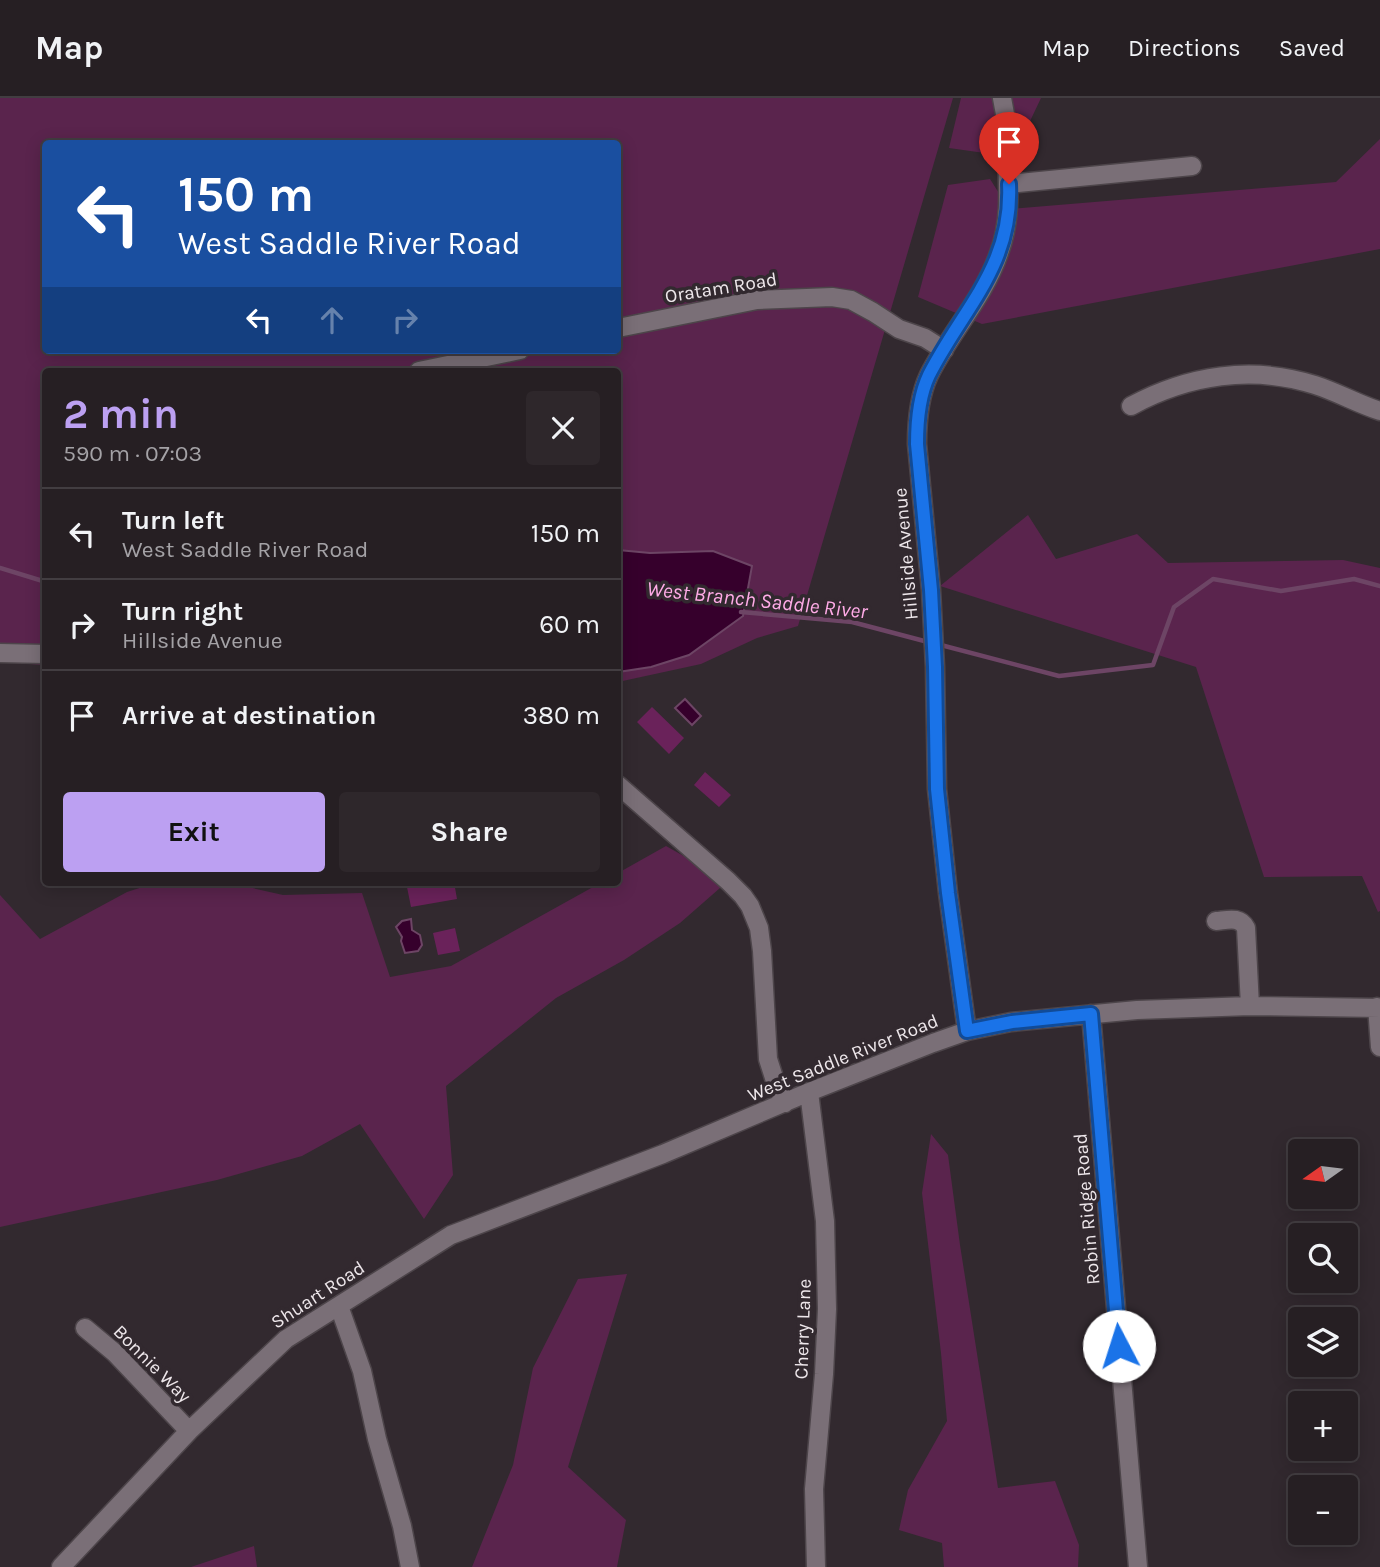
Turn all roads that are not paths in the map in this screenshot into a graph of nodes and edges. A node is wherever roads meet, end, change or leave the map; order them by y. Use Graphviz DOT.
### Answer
graph roads {
  1 [pos="1002,98"];
  2 [pos="1192,166"];
  3 [pos="1009,184"];
  4 [pos="621,327"];
  5 [pos="944,350"];
  6 [pos="501,354"];
  7 [pos="433,368"];
  8 [pos="1131,406"];
  9 [pos="1380,411"];
  10 [pos="0,653"];
  11 [pos="42,654"];
  12 [pos="621,788"];
  13 [pos="1216,921"];
  14 [pos="1250,1006"];
  15 [pos="1378,1007"];
  16 [pos="1091,1014"];
  17 [pos="967,1031"];
  18 [pos="1380,1047"];
  19 [pos="809,1093"];
  20 [pos="785,1103"];
  21 [pos="663,1154"];
  22 [pos="339,1306"];
  23 [pos="85,1328"];
  24 [pos="189,1431"];
  25 [pos="61,1567"];
  26 [pos="410,1567"];
  27 [pos="816,1567"];
  28 [pos="1138,1567"];
  1 -- 3 [label="street, Hillside Avenue"];
  2 -- 3 [label="street"];
  3 -- 5 [label="street, Hillside Avenue"];
  4 -- 5 [label="street, Oratam Road"];
  5 -- 17 [label="street, Hillside Avenue"];
  6 -- 7 [label="street"];
  8 -- 9 [label="street"];
  10 -- 11 [label="street"];
  12 -- 20 [label="street"];
  13 -- 14 [label="street"];
  14 -- 15 [label="street, West Saddle River Road"];
  14 -- 16 [label="street, West Saddle River Road"];
  15 -- 18 [label="street"];
  16 -- 17 [label="street, West Saddle River Road"];
  16 -- 28 [label="street, Robin Ridge Road"];
  17 -- 19 [label="street, West Saddle River Road"];
  19 -- 20 [label="street, West Saddle River Road"];
  19 -- 27 [label="street, Cherry Lane"];
  20 -- 21 [label="street, West Saddle River Road"];
  21 -- 22 [label="street, Shuart Road"];
  22 -- 24 [label="street, Shuart Road"];
  22 -- 26 [label="street"];
  23 -- 24 [label="street, Bonnie Way"];
  24 -- 25 [label="street, Shuart Road"];
}
